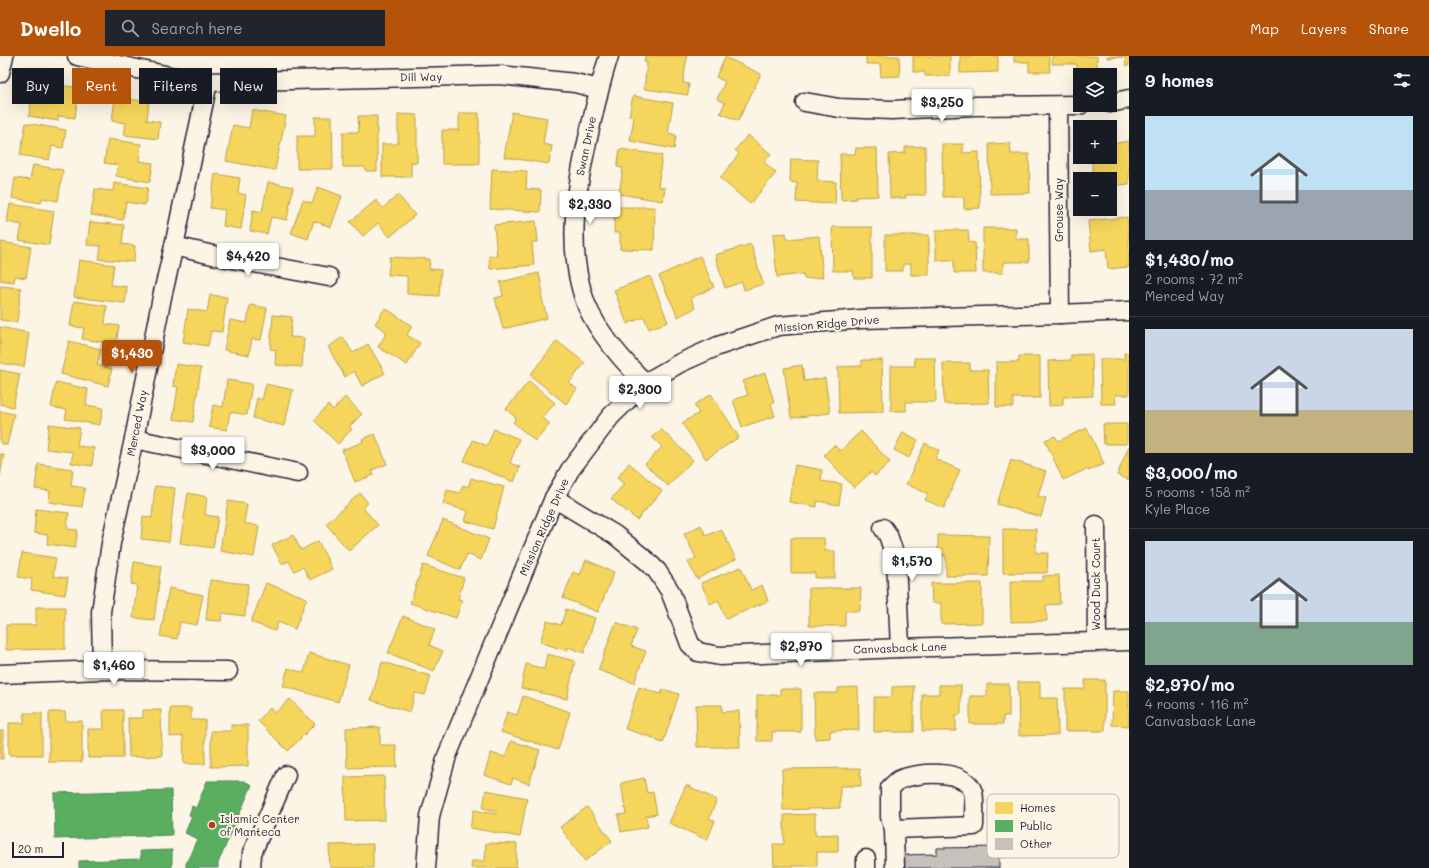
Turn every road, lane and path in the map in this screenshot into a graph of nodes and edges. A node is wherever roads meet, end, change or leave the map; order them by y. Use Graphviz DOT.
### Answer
graph roads {
  1 [pos="4,56"];
  2 [pos="77,56"];
  3 [pos="609,56"];
  4 [pos="139,69"];
  5 [pos="0,73"];
  6 [pos="212,82"];
  7 [pos="599,89"];
  8 [pos="1129,99"];
  9 [pos="805,102"];
  10 [pos="1117,102"];
  11 [pos="203,104"];
  12 [pos="1073,105"];
  13 [pos="1058,106"];
  14 [pos="174,246"];
  15 [pos="329,277"];
  16 [pos="1129,311"];
  17 [pos="1060,314"];
  18 [pos="645,383"];
  19 [pos="134,439"];
  20 [pos="298,474"];
  21 [pos="554,498"];
  22 [pos="1096,525"];
  23 [pos="883,528"];
  24 [pos="1129,641"];
  25 [pos="1097,642"];
  26 [pos="900,648"];
  27 [pos="102,670"];
  28 [pos="228,671"];
  29 [pos="0,674"];
  30 [pos="286,775"];
  31 [pos="894,829"];
  32 [pos="251,868"];
  33 [pos="426,868"];
  34 [pos="895,868"];
  1 -- 5 [label="street"];
  2 -- 4 [label="street, Dill Way"];
  3 -- 7 [label="street, Swan Drive"];
  6 -- 7 [label="street, Dill Way"];
  7 -- 18 [label="street, Swan Drive"];
  8 -- 10 [label="street"];
  9 -- 13 [label="street"];
  11 -- 14 [label="street, Merced Way"];
  12 -- 13 [label="street"];
  13 -- 17 [label="street, Grouse Way"];
  14 -- 15 [label="street"];
  14 -- 19 [label="street, Merced Way"];
  16 -- 17 [label="street, Mission Ridge Drive"];
  17 -- 18 [label="street, Mission Ridge Drive"];
  18 -- 21 [label="street, Mission Ridge Drive"];
  19 -- 20 [label="street"];
  19 -- 27 [label="street, Merced Way"];
  21 -- 26 [label="street, Canvasback Lane"];
  21 -- 33 [label="street, Mission Ridge Drive"];
  22 -- 25 [label="street, Wood Duck Court"];
  23 -- 26 [label="street"];
  24 -- 25 [label="street, Canvasback Lane"];
  25 -- 26 [label="street, Canvasback Lane"];
  27 -- 28 [label="street"];
  27 -- 29 [label="street"];
  30 -- 32 [label="street"];
  31 -- 31 [label="street"];
  31 -- 34 [label="street"];
}
